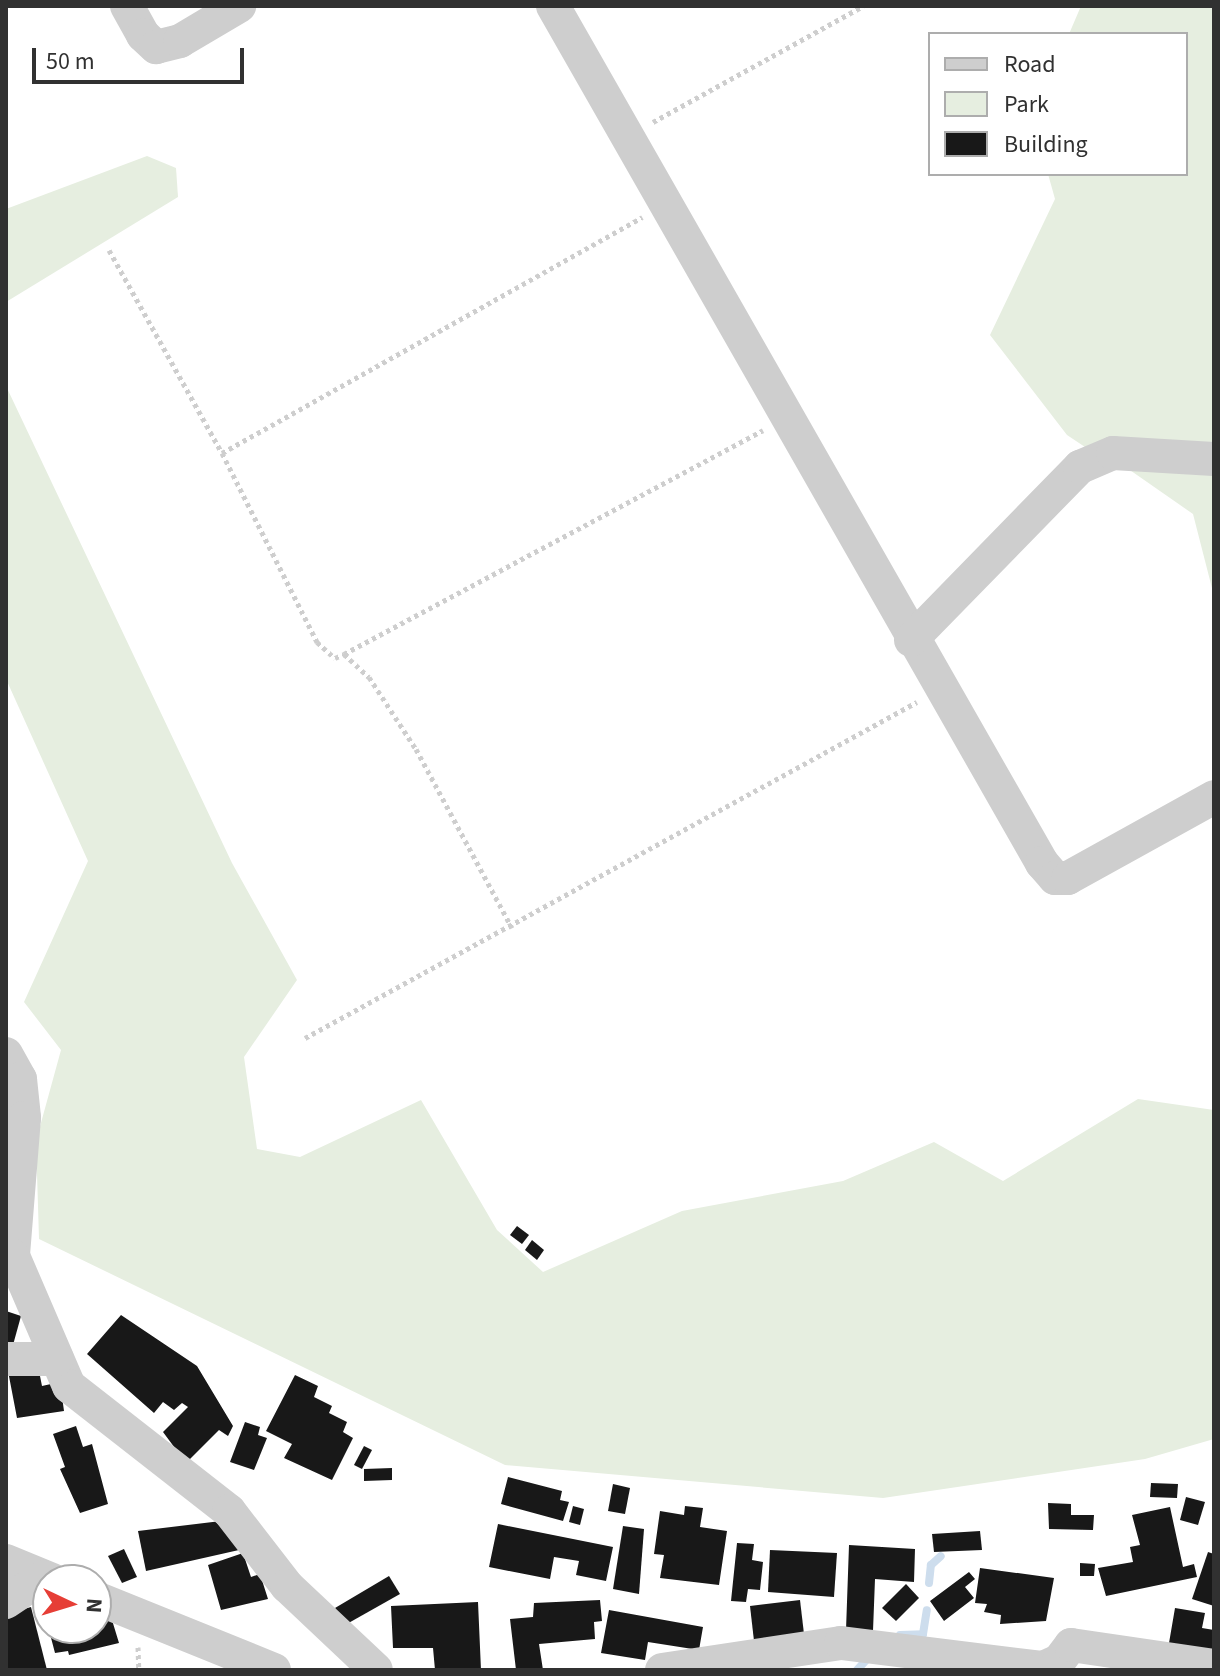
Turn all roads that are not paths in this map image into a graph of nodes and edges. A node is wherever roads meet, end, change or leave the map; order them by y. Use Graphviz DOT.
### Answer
graph roads {
  1 [pos="127,6"];
  2 [pos="239,6"];
  3 [pos="553,6"];
  4 [pos="1214,459"];
  5 [pos="911,640"];
  6 [pos="1214,797"];
  7 [pos="6,1054"];
  8 [pos="6,1359"];
  9 [pos="57,1359"];
  10 [pos="6,1561"];
  11 [pos="32,1572"];
  12 [pos="32,1587"];
  13 [pos="6,1602"];
  14 [pos="112,1604"];
  15 [pos="1214,1666"];
  16 [pos="1052,1667"];
  17 [pos="274,1670"];
  18 [pos="376,1670"];
  19 [pos="662,1670"];
  1 -- 2 [label="street"];
  3 -- 5 [label="street"];
  4 -- 5 [label="street"];
  5 -- 6 [label="street"];
  7 -- 9 [label="street"];
  8 -- 9 [label="street"];
  9 -- 18 [label="street"];
  10 -- 11 [label="street"];
  12 -- 13 [label="street"];
  14 -- 17 [label="street"];
  15 -- 16 [label="street"];
  16 -- 19 [label="street"];
}
